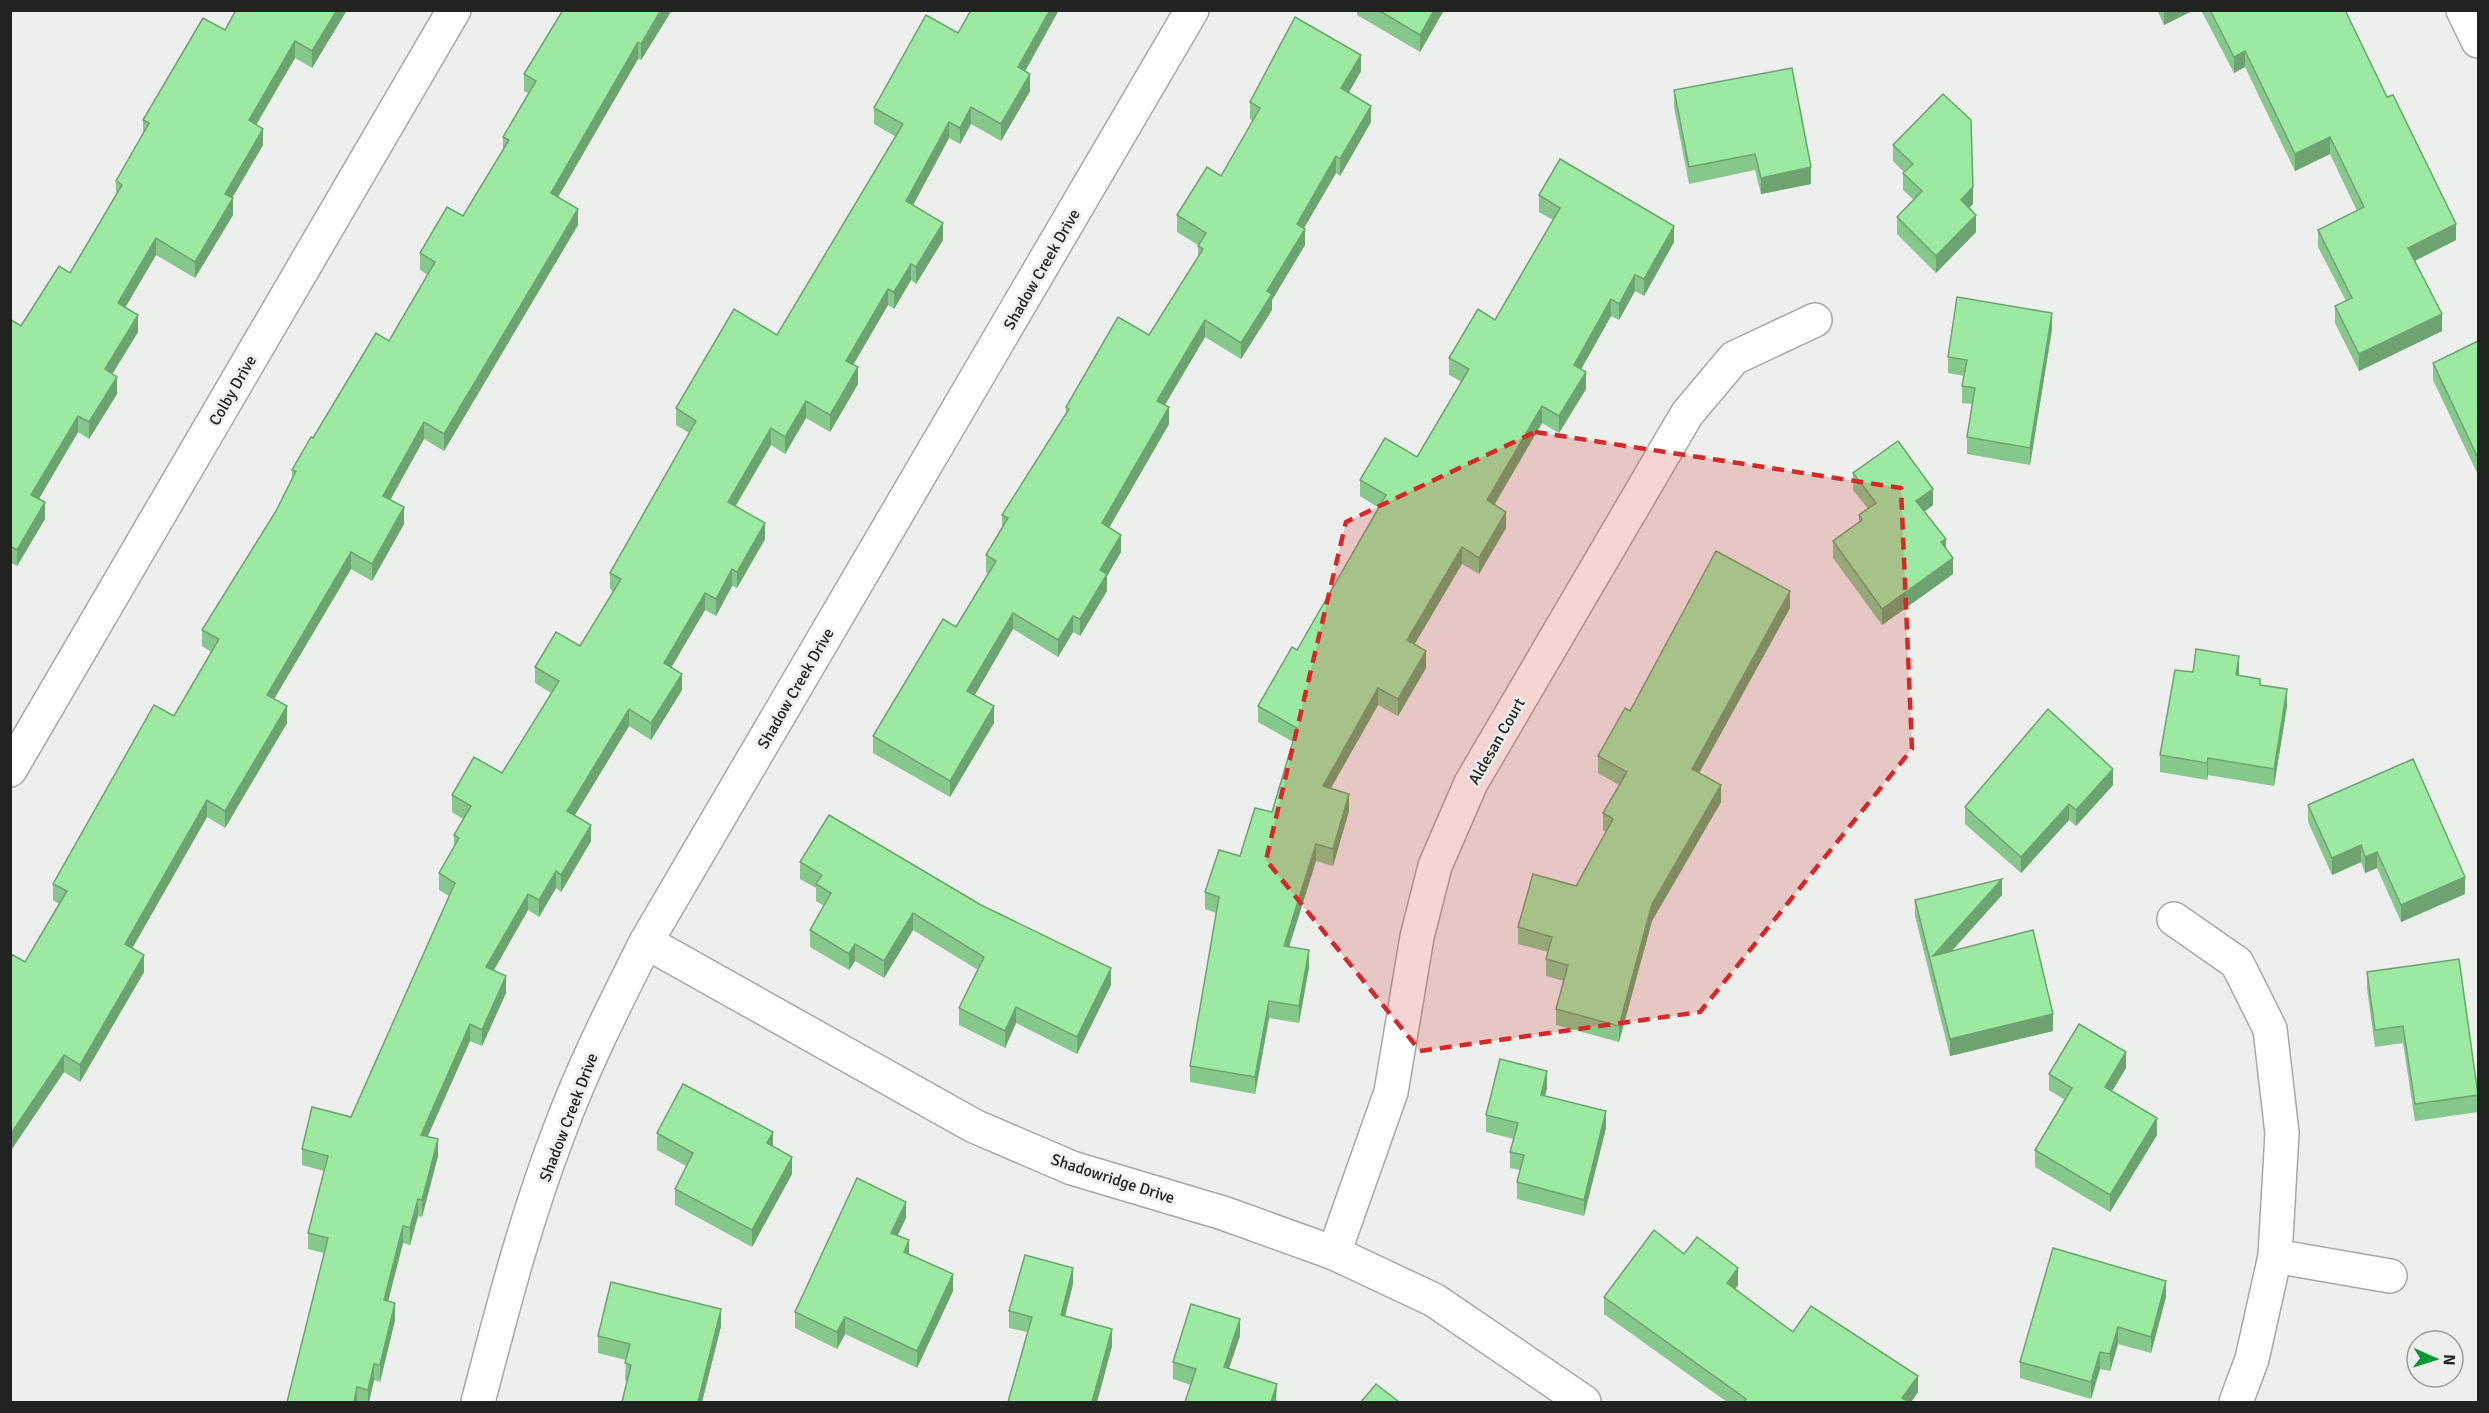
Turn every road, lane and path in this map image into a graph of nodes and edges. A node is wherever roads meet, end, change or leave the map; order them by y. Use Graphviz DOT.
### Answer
graph roads {
  1 [pos="454,10"];
  2 [pos="1192,10"];
  3 [pos="2463,10"];
  4 [pos="2478,40"];
  5 [pos="1815,320"];
  6 [pos="10,770"];
  7 [pos="2174,919"];
  8 [pos="646,942"];
  9 [pos="1334,1253"];
  10 [pos="2275,1256"];
  11 [pos="2390,1276"];
  12 [pos="478,1402"];
  13 [pos="1584,1402"];
  14 [pos="2236,1402"];
  1 -- 6 [label="street, Colby Drive"];
  2 -- 8 [label="street, Shadow Creek Drive"];
  3 -- 4 [label="street"];
  5 -- 9 [label="street, Aldesan Court"];
  7 -- 10 [label="street"];
  8 -- 9 [label="street, Shadowridge Drive"];
  8 -- 12 [label="street, Shadow Creek Drive"];
  9 -- 13 [label="street, Shadowridge Drive"];
  10 -- 11 [label="street"];
  10 -- 14 [label="street"];
}
